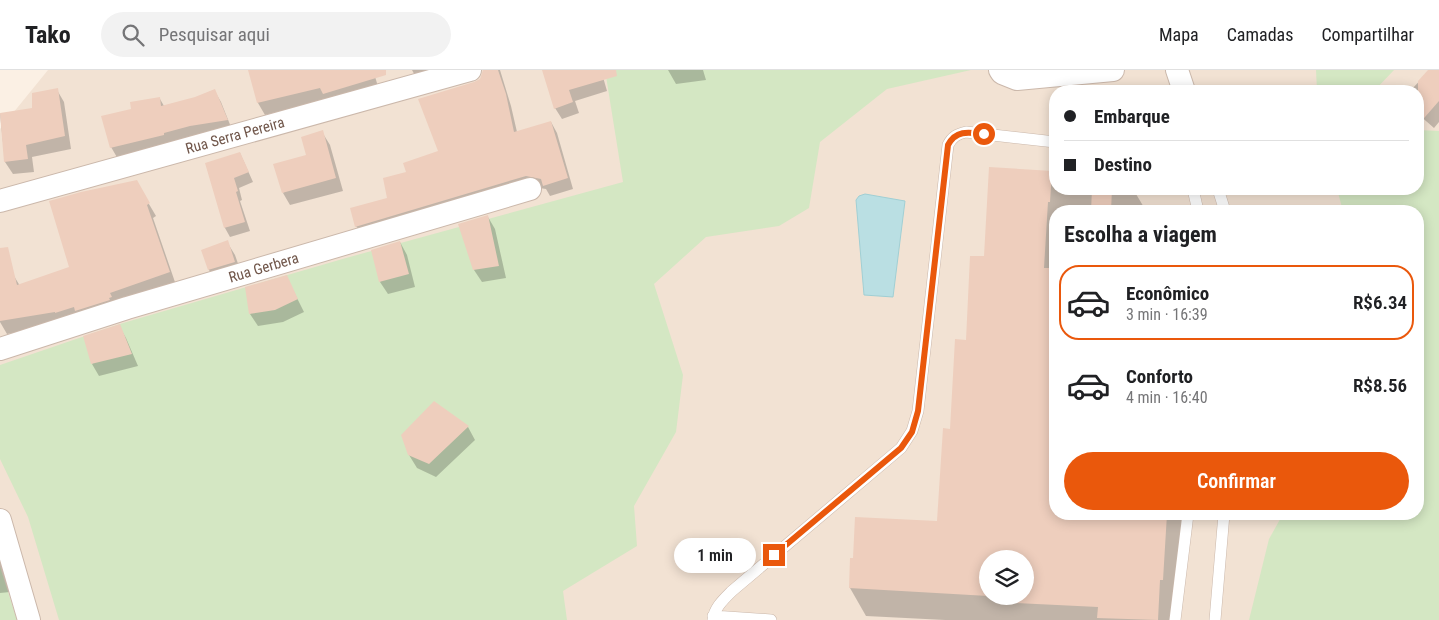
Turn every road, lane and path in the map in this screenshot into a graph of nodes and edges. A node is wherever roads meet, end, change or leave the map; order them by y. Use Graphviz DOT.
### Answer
graph roads {
  1 [pos="470,70"];
  2 [pos="1000,70"];
  3 [pos="1113,70"];
  4 [pos="1177,70"];
  5 [pos="1182,85"];
  6 [pos="1049,141"];
  7 [pos="530,189"];
  8 [pos="0,201"];
  9 [pos="0,349"];
  10 [pos="0,520"];
  11 [pos="1187,520"];
  12 [pos="1223,520"];
  13 [pos="713,618"];
  14 [pos="29,620"];
  15 [pos="772,620"];
  16 [pos="1175,620"];
  17 [pos="1215,620"];
  1 -- 8 [label="street, Rua Serra Pereira"];
  2 -- 3 [label="street"];
  4 -- 5 [label="street"];
  6 -- 13 [label="lane"];
  7 -- 9 [label="street, Rua Gerbera"];
  10 -- 14 [label="street"];
  11 -- 16 [label="lane"];
  12 -- 17 [label="lane"];
  13 -- 15 [label="lane"];
}
